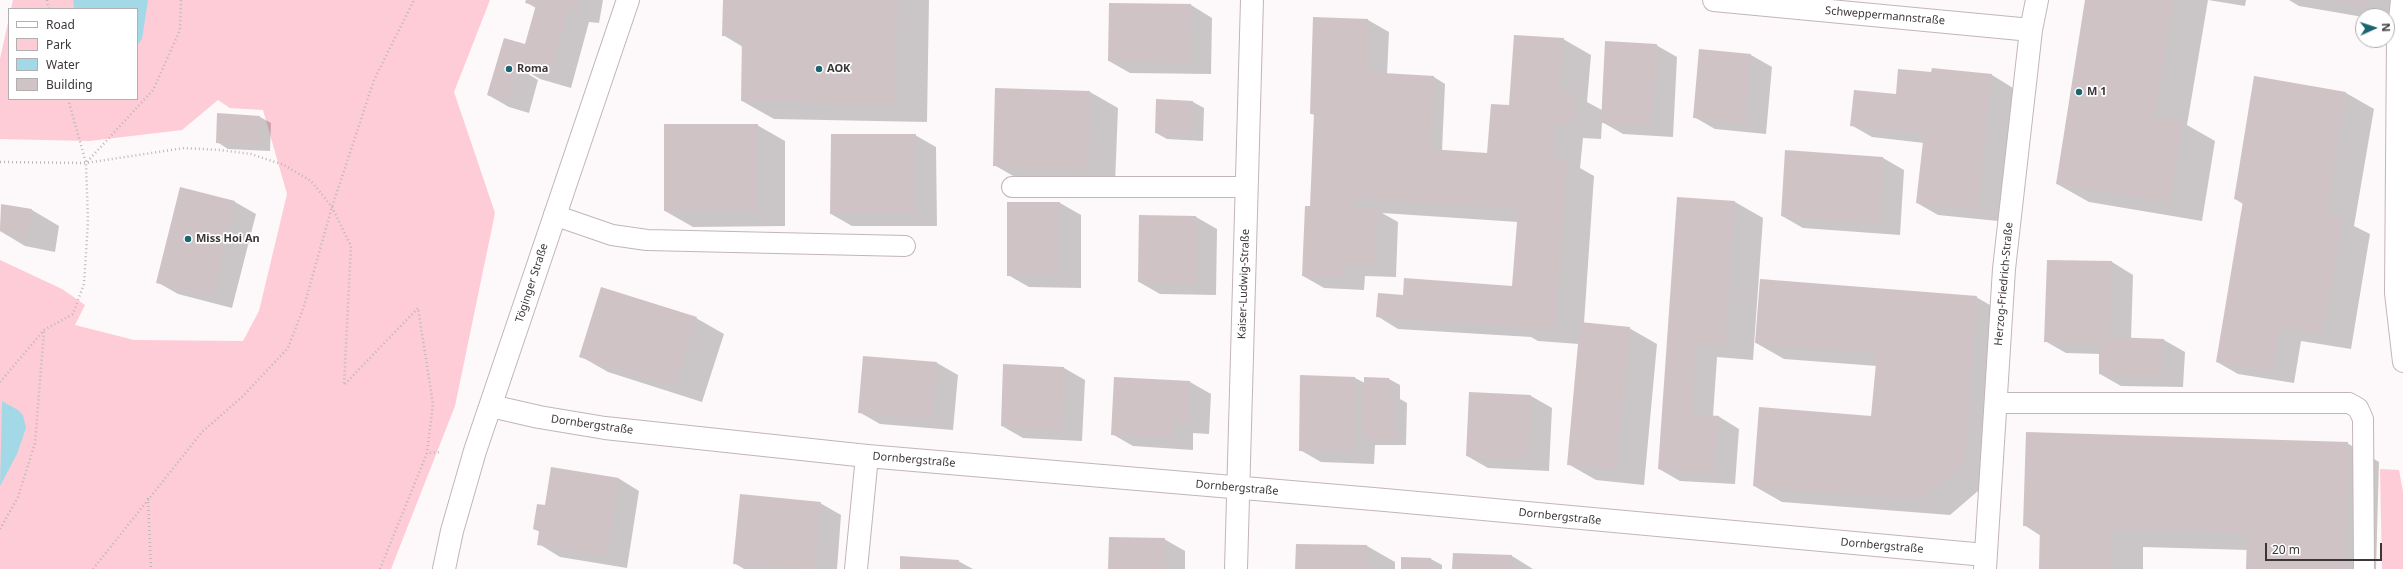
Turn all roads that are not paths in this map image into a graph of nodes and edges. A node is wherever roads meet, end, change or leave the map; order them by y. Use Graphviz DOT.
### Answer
graph roads {
  1 [pos="628,0"];
  2 [pos="1252,0"];
  3 [pos="1714,0"];
  4 [pos="2037,0"];
  5 [pos="2401,0"];
  6 [pos="2031,30"];
  7 [pos="1012,187"];
  8 [pos="1247,187"];
  9 [pos="554,215"];
  10 [pos="905,246"];
  11 [pos="2403,362"];
  12 [pos="1995,403"];
  13 [pos="491,406"];
  14 [pos="867,456"];
  15 [pos="1238,489"];
  16 [pos="1985,562"];
  17 [pos="444,569"];
  18 [pos="856,569"];
  19 [pos="1236,569"];
  20 [pos="2364,569"];
  1 -- 9 [label="street, Töginger Straße"];
  2 -- 8 [label="street, Kaiser-Ludwig-Straße"];
  3 -- 6 [label="street, Schweppermannstraße"];
  4 -- 6 [label="street, Herzog-Friedrich-Straße"];
  5 -- 11 [label="lane"];
  6 -- 12 [label="street, Herzog-Friedrich-Straße"];
  7 -- 8 [label="lane"];
  8 -- 15 [label="street, Kaiser-Ludwig-Straße"];
  9 -- 10 [label="lane"];
  9 -- 13 [label="street, Töginger Straße"];
  12 -- 16 [label="street, Herzog-Friedrich-Straße"];
  12 -- 20 [label="lane"];
  13 -- 14 [label="street, Dornbergstraße"];
  13 -- 17 [label="street, Töginger Straße"];
  14 -- 15 [label="street, Dornbergstraße"];
  14 -- 18 [label="street"];
  15 -- 16 [label="street, Dornbergstraße"];
  15 -- 19 [label="street, Kaiser-Ludwig-Straße"];
}
